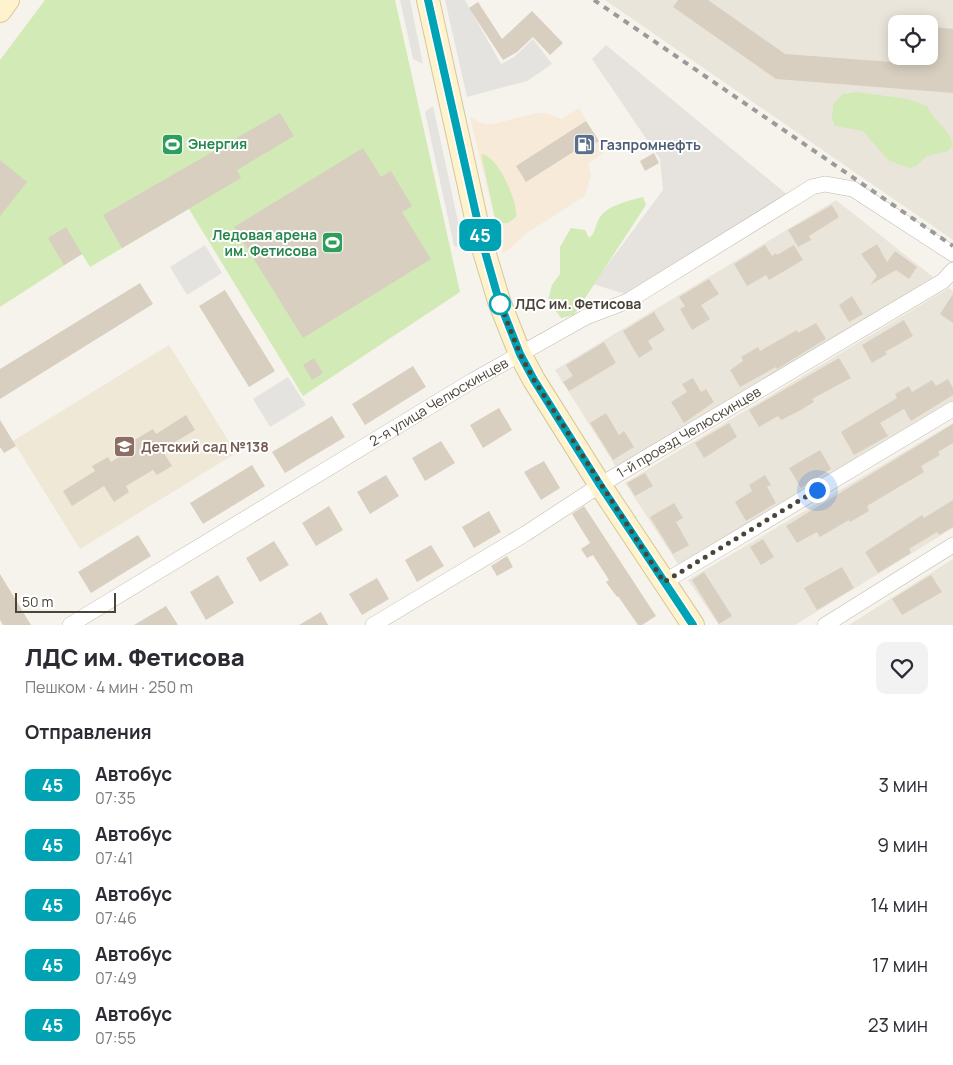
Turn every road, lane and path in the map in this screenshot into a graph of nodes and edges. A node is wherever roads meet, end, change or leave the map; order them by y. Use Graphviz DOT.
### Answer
graph roads {
  1 [pos="8,0"];
  2 [pos="428,0"];
  3 [pos="0,11"];
  4 [pos="953,254"];
  5 [pos="953,270"];
  6 [pos="520,354"];
  7 [pos="953,409"];
  8 [pos="600,485"];
  9 [pos="953,545"];
  10 [pos="664,582"];
  11 [pos="70,625"];
  12 [pos="373,625"];
  13 [pos="693,625"];
  14 [pos="825,625"];
  1 -- 3 [label="main road"];
  2 -- 6 [label="main road"];
  4 -- 6 [label="street, 2-я улица Челюскинцев"];
  5 -- 8 [label="street, 1-й проезд Челюскинцев"];
  6 -- 8 [label="main road"];
  6 -- 11 [label="street, 2-я улица Челюскинцев"];
  7 -- 10 [label="street"];
  8 -- 10 [label="main road"];
  8 -- 12 [label="street, 1-й проезд Челюскинцев"];
  9 -- 14 [label="street"];
  10 -- 13 [label="main road"];
}
